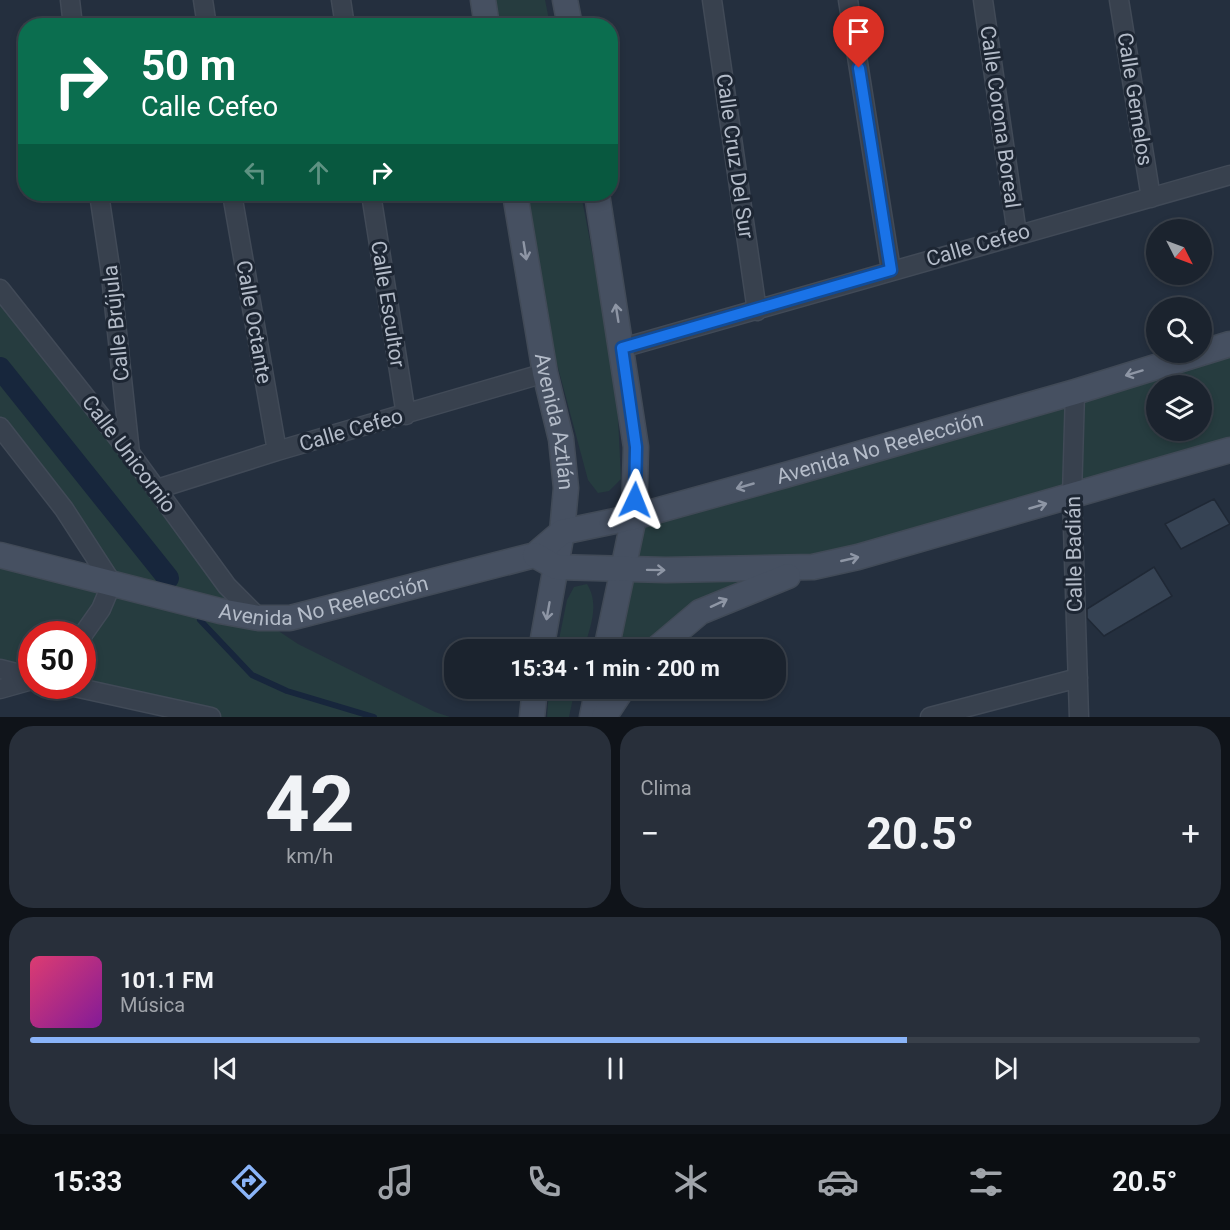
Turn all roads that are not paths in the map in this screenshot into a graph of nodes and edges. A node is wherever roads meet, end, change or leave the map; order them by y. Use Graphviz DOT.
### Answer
graph roads {
  1 [pos="70,0"];
  2 [pos="203,0"];
  3 [pos="341,0"];
  4 [pos="483,0"];
  5 [pos="565,0"];
  6 [pos="712,0"];
  7 [pos="848,0"];
  8 [pos="983,0"];
  9 [pos="1119,0"];
  10 [pos="72,18"];
  11 [pos="206,18"];
  12 [pos="344,18"];
  13 [pos="486,18"];
  14 [pos="568,18"];
  15 [pos="1230,175"];
  16 [pos="1150,198"];
  17 [pos="100,201"];
  18 [pos="233,201"];
  19 [pos="372,201"];
  20 [pos="516,201"];
  21 [pos="598,201"];
  22 [pos="1017,234"];
  23 [pos="891,270"];
  24 [pos="0,289"];
  25 [pos="757,311"];
  26 [pos="1230,344"];
  27 [pos="622,348"];
  28 [pos="545,373"];
  29 [pos="1075,392"];
  30 [pos="406,415"];
  31 [pos="0,427"];
  32 [pos="1230,450"];
  33 [pos="277,451"];
  34 [pos="130,453"];
  35 [pos="157,489"];
  36 [pos="1072,496"];
  37 [pos="634,517"];
  38 [pos="562,532"];
  39 [pos="0,555"];
  40 [pos="535,555"];
  41 [pos="556,567"];
  42 [pos="813,567"];
  43 [pos="623,569"];
  44 [pos="112,584"];
  45 [pos="259,618"];
  46 [pos="93,621"];
  47 [pos="543,639"];
  48 [pos="608,639"];
  49 [pos="668,639"];
  50 [pos="0,669"];
  51 [pos="18,675"];
  52 [pos="1078,678"];
  53 [pos="18,683"];
  54 [pos="0,689"];
  55 [pos="96,692"];
  56 [pos="534,699"];
  57 [pos="596,699"];
  58 [pos="616,699"];
  59 [pos="210,717"];
  60 [pos="532,717"];
  61 [pos="592,717"];
  62 [pos="604,717"];
  63 [pos="930,717"];
  64 [pos="1079,717"];
  1 -- 10 [label="street"];
  2 -- 11 [label="street"];
  3 -- 12 [label="street"];
  4 -- 13 [label="main road"];
  5 -- 14 [label="main road"];
  6 -- 25 [label="street, Calle Cruz Del Sur"];
  7 -- 23 [label="street"];
  8 -- 22 [label="street, Calle Corona Boreal"];
  9 -- 16 [label="street, Calle Gemelos"];
  15 -- 16 [label="street, Calle Cefeo"];
  16 -- 22 [label="street, Calle Cefeo"];
  17 -- 34 [label="street, Calle Brújula"];
  18 -- 33 [label="street, Calle Octante"];
  19 -- 30 [label="street, Calle Escultor"];
  20 -- 28 [label="main road, Avenida Aztlán, one-way"];
  27 -- 21 [label="main road, one-way"];
  22 -- 23 [label="street, Calle Cefeo"];
  23 -- 25 [label="street, Calle Cefeo"];
  24 -- 34 [label="street, Calle Unicornio"];
  25 -- 27 [label="street, Calle Cefeo"];
  26 -- 29 [label="main road, Avenida No Reelección, one-way"];
  27 -- 37 [label="main road"];
  28 -- 30 [label="street, Calle Cefeo"];
  28 -- 38 [label="main road, Avenida Aztlán"];
  29 -- 36 [label="street, Calle Badián"];
  29 -- 37 [label="main road, Avenida No Reelección, one-way"];
  30 -- 33 [label="street, Calle Cefeo"];
  31 -- 44 [label="street"];
  32 -- 36 [label="main road"];
  33 -- 35 [label="street, Calle Cefeo"];
  34 -- 35 [label="street, Calle Unicornio"];
  35 -- 45 [label="street, Calle Unicornio"];
  42 -- 36 [label="main road, one-way"];
  36 -- 52 [label="street, Calle Badián"];
  37 -- 38 [label="main road, Avenida No Reelección"];
  37 -- 43 [label="main road"];
  38 -- 40 [label="main road, Avenida No Reelección"];
  38 -- 41 [label="main road, Avenida Aztlán"];
  39 -- 44 [label="main road, Avenida No Reelección"];
  40 -- 41 [label="main road"];
  40 -- 45 [label="main road, Avenida No Reelección"];
  41 -- 43 [label="main road"];
  41 -- 47 [label="main road, Avenida Aztlán, one-way"];
  43 -- 42 [label="main road, one-way"];
  49 -- 42 [label="main road, one-way"];
  43 -- 48 [label="main road"];
  44 -- 45 [label="main road, Avenida No Reelección"];
  44 -- 46 [label="street"];
  50 -- 51 [label="street"];
  52 -- 63 [label="street"];
  52 -- 64 [label="street, Calle Badián"];
  53 -- 54 [label="street"];
  55 -- 59 [label="street"];
  56 -- 60 [label="main road"];
  57 -- 61 [label="main road"];
  58 -- 62 [label="main road"];
}
